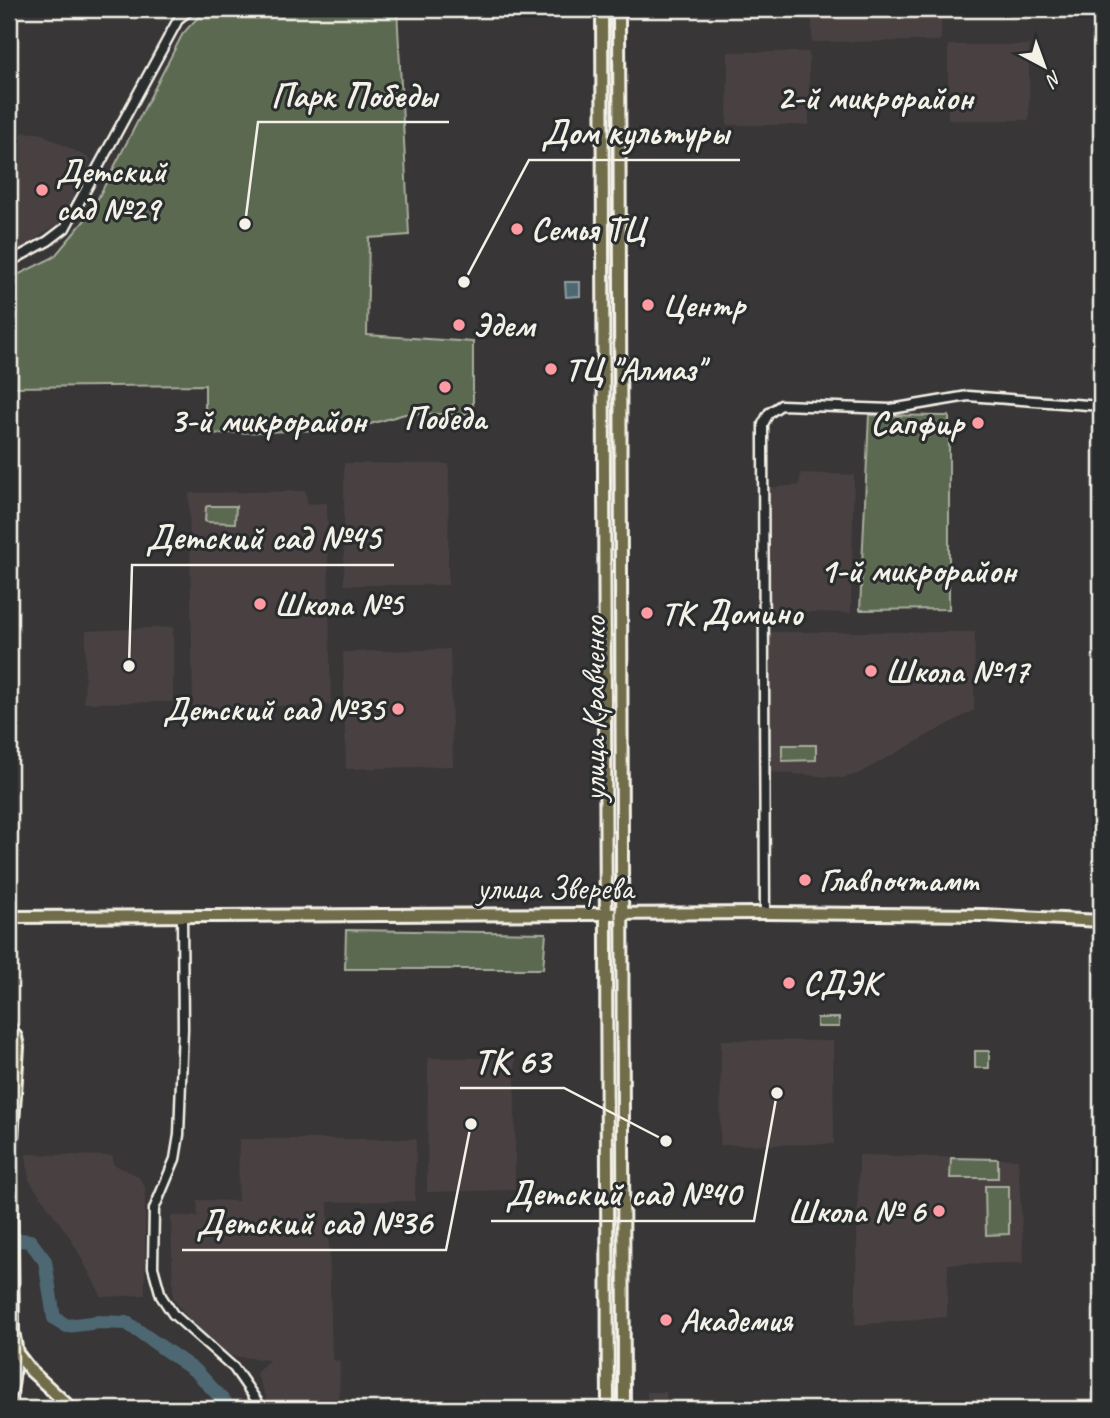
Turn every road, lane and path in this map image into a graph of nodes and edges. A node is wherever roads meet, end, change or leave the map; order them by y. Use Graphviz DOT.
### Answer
graph roads {
  1 [pos="191,9"];
  2 [pos="602,9"];
  3 [pos="619,9"];
  4 [pos="603,178"];
  5 [pos="620,178"];
  6 [pos="9,261"];
  7 [pos="1101,406"];
  8 [pos="603,496"];
  9 [pos="621,496"];
  10 [pos="603,549"];
  11 [pos="621,549"];
  12 [pos="620,603"];
  13 [pos="604,604"];
  14 [pos="604,659"];
  15 [pos="620,659"];
  16 [pos="604,713"];
  17 [pos="620,713"];
  18 [pos="604,750"];
  19 [pos="620,750"];
  20 [pos="605,813"];
  21 [pos="621,813"];
  22 [pos="604,913"];
  23 [pos="765,913"];
  24 [pos="622,914"];
  25 [pos="182,916"];
  26 [pos="9,917"];
  27 [pos="1101,922"];
  28 [pos="605,994"];
  29 [pos="622,994"];
  30 [pos="10,1028"];
  31 [pos="624,1206"];
  32 [pos="607,1208"];
  33 [pos="10,1228"];
  34 [pos="624,1256"];
  35 [pos="607,1257"];
  36 [pos="13,1351"];
  37 [pos="259,1404"];
  38 [pos="9,1405"];
  39 [pos="72,1409"];
  40 [pos="608,1409"];
  41 [pos="624,1409"];
  1 -- 6 [label="street"];
  2 -- 4 [label="main road, улица Кравченко"];
  3 -- 5 [label="main road, улица Кравченко"];
  4 -- 5 [label="street"];
  4 -- 8 [label="main road, улица Кравченко"];
  5 -- 9 [label="main road, улица Кравченко"];
  7 -- 23 [label="street"];
  8 -- 9 [label="street"];
  8 -- 10 [label="main road, улица Кравченко"];
  9 -- 11 [label="main road, улица Кравченко"];
  10 -- 11 [label="street"];
  10 -- 13 [label="main road, улица Кравченко"];
  11 -- 12 [label="main road, улица Кравченко"];
  12 -- 13 [label="street"];
  12 -- 15 [label="main road, улица Кравченко"];
  13 -- 14 [label="main road, улица Кравченко"];
  14 -- 15 [label="street"];
  14 -- 16 [label="main road, улица Кравченко"];
  15 -- 17 [label="main road, улица Кравченко"];
  16 -- 17 [label="street"];
  16 -- 18 [label="main road, улица Кравченко"];
  17 -- 19 [label="main road, улица Кравченко"];
  18 -- 19 [label="street"];
  18 -- 20 [label="main road, улица Кравченко"];
  19 -- 21 [label="main road, улица Кравченко"];
  20 -- 21 [label="street"];
  20 -- 22 [label="main road, улица Кравченко"];
  21 -- 24 [label="main road, улица Кравченко"];
  22 -- 24 [label="main road, улица Зверева"];
  22 -- 25 [label="main road, улица Зверева"];
  22 -- 28 [label="main road, улица Кравченко"];
  23 -- 24 [label="main road, улица Зверева"];
  23 -- 27 [label="main road, улица Зверева"];
  24 -- 29 [label="main road, улица Кравченко"];
  25 -- 26 [label="main road, улица Зверева"];
  25 -- 37 [label="street"];
  28 -- 29 [label="street"];
  28 -- 32 [label="main road, улица Кравченко"];
  29 -- 31 [label="main road, улица Кравченко"];
  30 -- 33 [label="main road"];
  31 -- 32 [label="street"];
  31 -- 34 [label="main road, улица Кравченко"];
  32 -- 35 [label="main road, улица Кравченко"];
  33 -- 36 [label="main road"];
  34 -- 35 [label="street"];
  34 -- 41 [label="main road, улица Кравченко"];
  35 -- 40 [label="main road, улица Кравченко"];
  36 -- 38 [label="street"];
  36 -- 39 [label="main road"];
}
